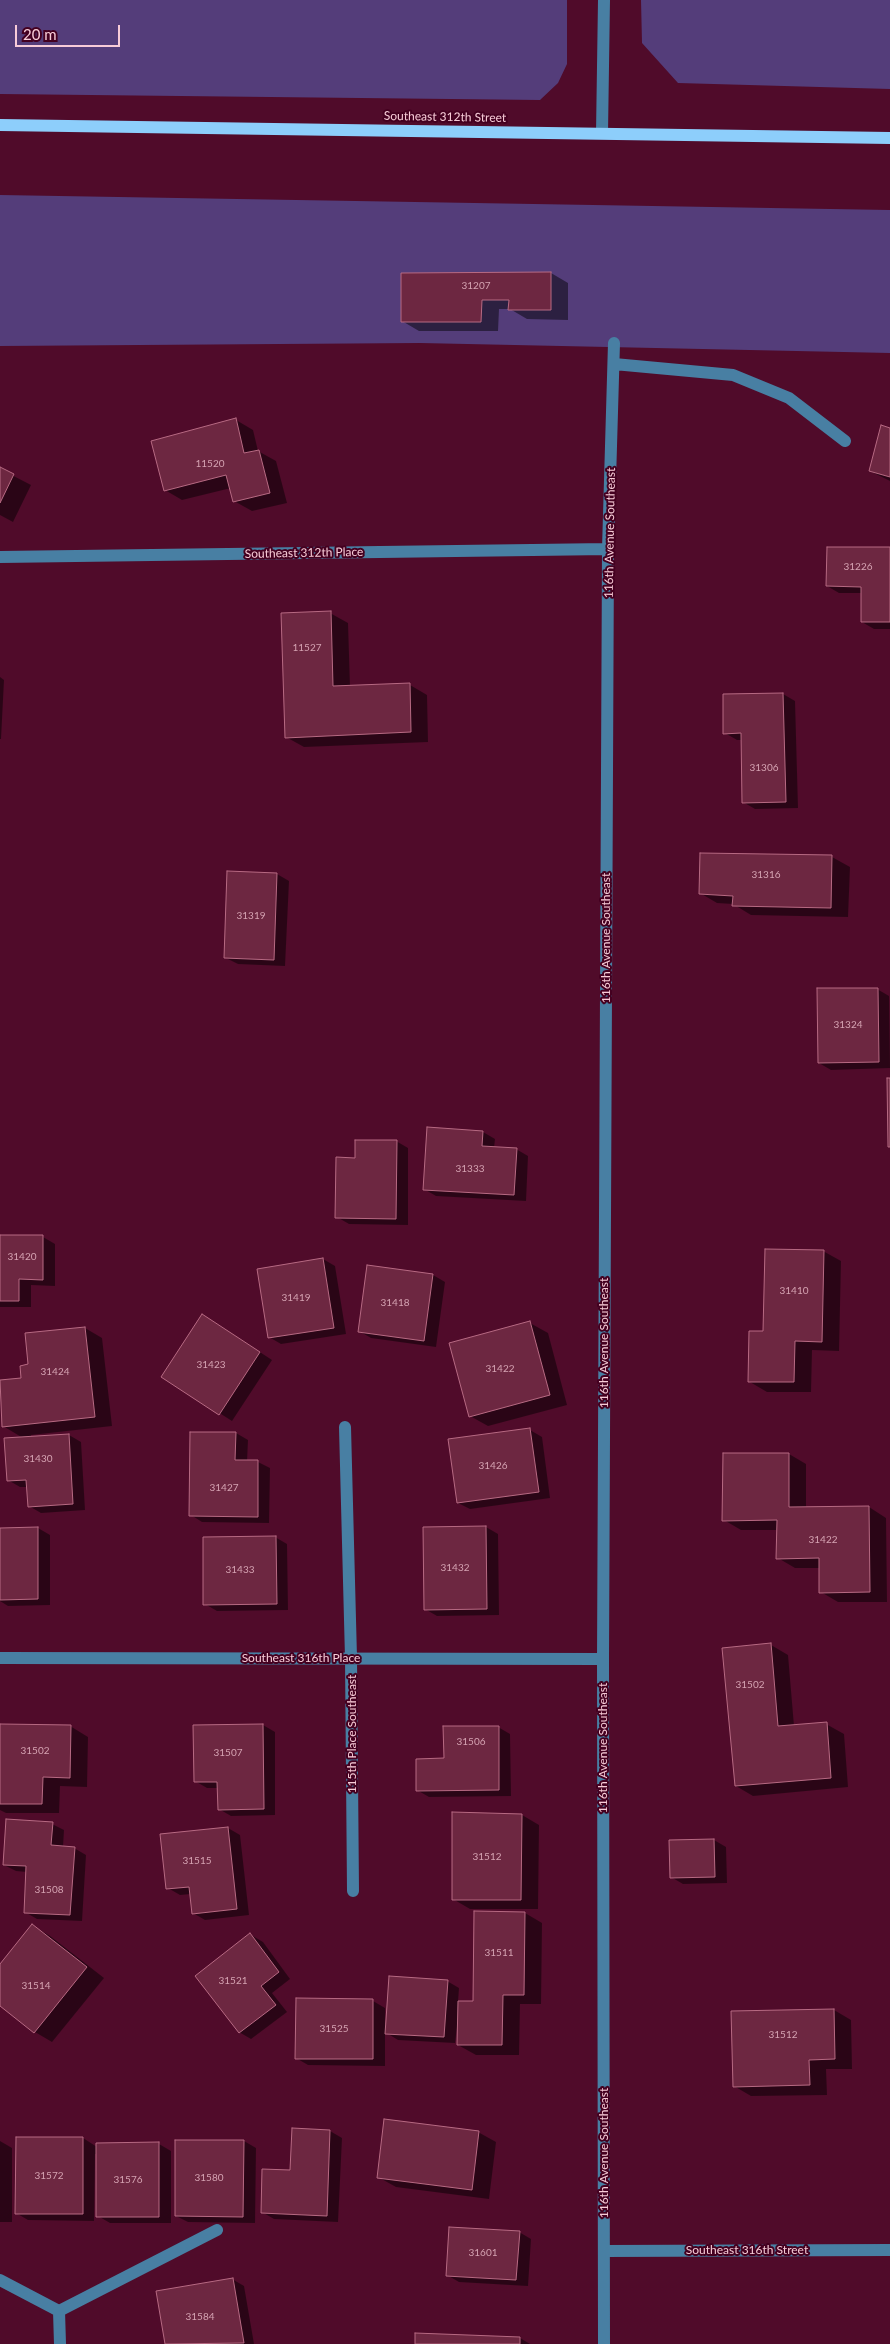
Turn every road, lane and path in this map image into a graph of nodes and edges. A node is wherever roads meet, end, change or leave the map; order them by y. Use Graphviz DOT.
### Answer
graph roads {
  1 [pos="604,0"];
  2 [pos="0,125"];
  3 [pos="602,133"];
  4 [pos="890,138"];
  5 [pos="614,343"];
  6 [pos="614,364"];
  7 [pos="845,440"];
  8 [pos="608,549"];
  9 [pos="0,558"];
  10 [pos="345,1427"];
  11 [pos="0,1658"];
  12 [pos="351,1658"];
  13 [pos="602,1659"];
  14 [pos="353,1891"];
  15 [pos="217,2230"];
  16 [pos="604,2250"];
  17 [pos="890,2250"];
  18 [pos="0,2280"];
  19 [pos="59,2311"];
  20 [pos="60,2344"];
  21 [pos="604,2344"];
  1 -- 3 [label="street"];
  2 -- 3 [label="main road, Southeast 312th Street"];
  3 -- 4 [label="main road, Southeast 312th Street"];
  5 -- 6 [label="street, 116th Avenue Southeast"];
  6 -- 7 [label="street"];
  6 -- 8 [label="street, 116th Avenue Southeast"];
  8 -- 9 [label="street, Southeast 312th Place"];
  8 -- 13 [label="street, 116th Avenue Southeast"];
  10 -- 12 [label="street, 115th Place Southeast"];
  11 -- 12 [label="street, Southeast 316th Place"];
  12 -- 13 [label="street, Southeast 316th Place"];
  12 -- 14 [label="street, 115th Place Southeast"];
  13 -- 16 [label="street, 116th Avenue Southeast"];
  15 -- 19 [label="street"];
  16 -- 17 [label="street, Southeast 316th Street"];
  16 -- 21 [label="street, 116th Avenue Southeast"];
  18 -- 19 [label="street"];
  19 -- 20 [label="street"];
}
